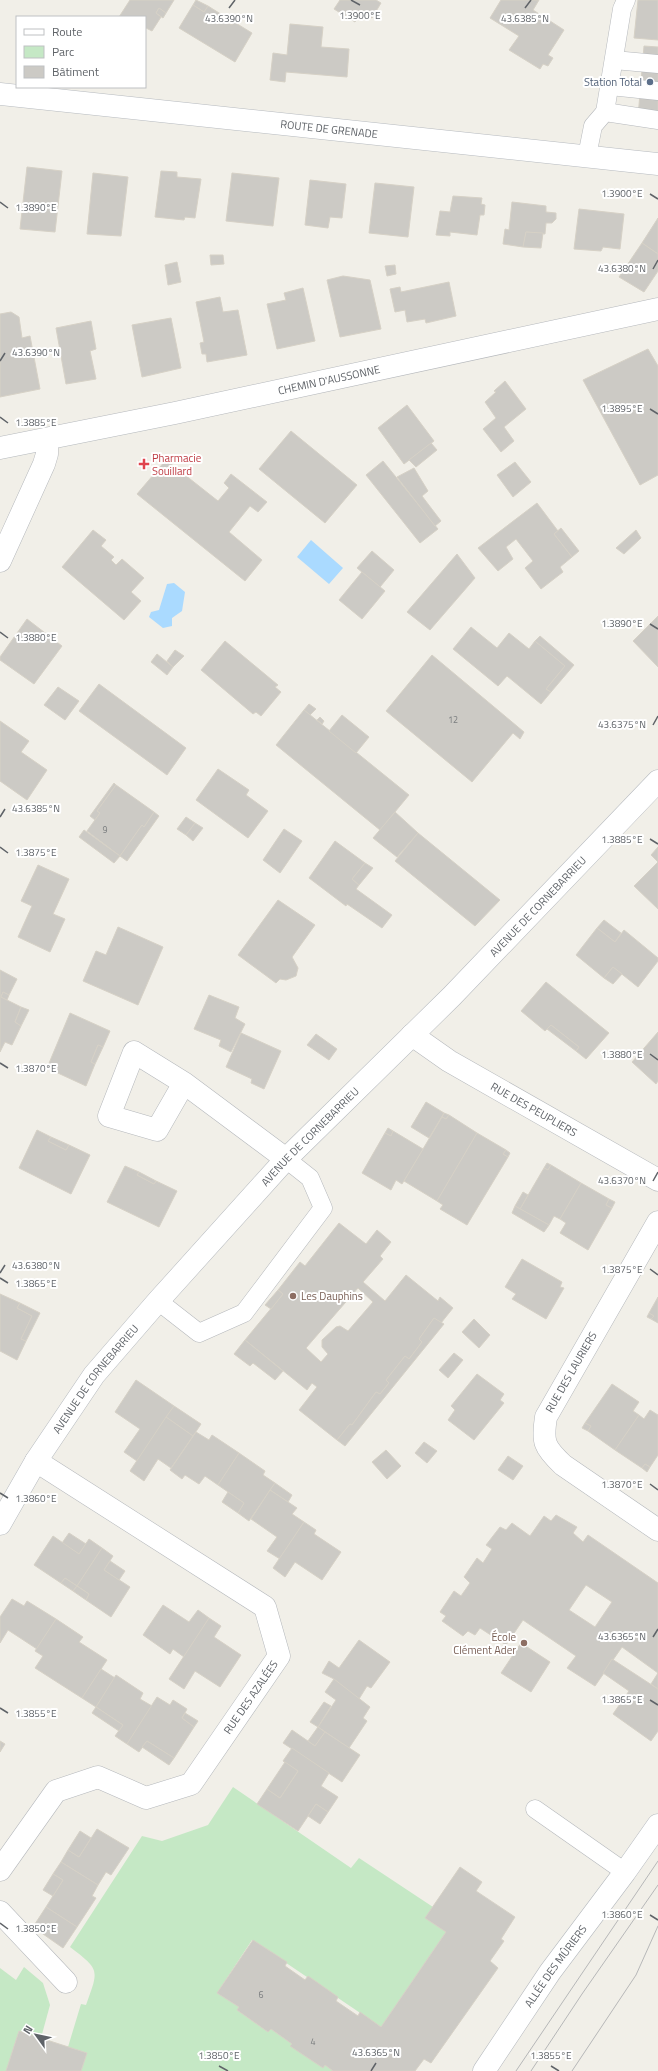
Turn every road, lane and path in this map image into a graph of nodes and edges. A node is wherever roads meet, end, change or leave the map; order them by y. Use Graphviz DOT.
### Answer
graph roads {
  1 [pos="626,0"];
  2 [pos="614,60"];
  3 [pos="658,64"];
  4 [pos="610,86"];
  5 [pos="658,91"];
  6 [pos="0,94"];
  7 [pos="605,112"];
  8 [pos="658,120"];
  9 [pos="587,156"];
  10 [pos="658,164"];
  11 [pos="658,309"];
  12 [pos="47,439"];
  13 [pos="0,448"];
  14 [pos="0,561"];
  15 [pos="658,781"];
  16 [pos="412,1035"];
  17 [pos="184,1083"];
  18 [pos="286,1159"];
  19 [pos="658,1180"];
  20 [pos="658,1222"];
  21 [pos="158,1301"];
  22 [pos="36,1461"];
  23 [pos="0,1524"];
  24 [pos="658,1530"];
  25 [pos="535,1808"];
  26 [pos="658,1825"];
  27 [pos="0,1870"];
  28 [pos="625,1872"];
  29 [pos="0,1912"];
  30 [pos="66,1982"];
  31 [pos="484,2071"];
  1 -- 2 [label="lane"];
  2 -- 3 [label="lane"];
  2 -- 4 [label="lane"];
  4 -- 5 [label="lane"];
  4 -- 7 [label="lane"];
  6 -- 9 [label="street, ROUTE DE GRENADE"];
  7 -- 8 [label="lane"];
  7 -- 9 [label="lane"];
  9 -- 10 [label="street, ROUTE DE GRENADE"];
  11 -- 12 [label="street, CHEMIN D'AUSSONNE"];
  12 -- 13 [label="street, CHEMIN D'AUSSONNE"];
  12 -- 14 [label="street"];
  15 -- 16 [label="street, AVENUE DE CORNEBARRIEU"];
  16 -- 18 [label="street, AVENUE DE CORNEBARRIEU"];
  16 -- 19 [label="street, RUE DES PEUPLIERS"];
  17 -- 18 [label="street"];
  18 -- 21 [label="street, AVENUE DE CORNEBARRIEU"];
  18 -- 21 [label="lane"];
  20 -- 24 [label="street, RUE DES LAURIERS"];
  21 -- 22 [label="street, AVENUE DE CORNEBARRIEU"];
  22 -- 23 [label="street, AVENUE DE CORNEBARRIEU"];
  22 -- 27 [label="street, RUE DES AZALÉES"];
  25 -- 28 [label="lane"];
  26 -- 28 [label="street, ALLÉE DES MÛRIERS"];
  28 -- 31 [label="street, ALLÉE DES MÛRIERS"];
  29 -- 30 [label="street"];
}
